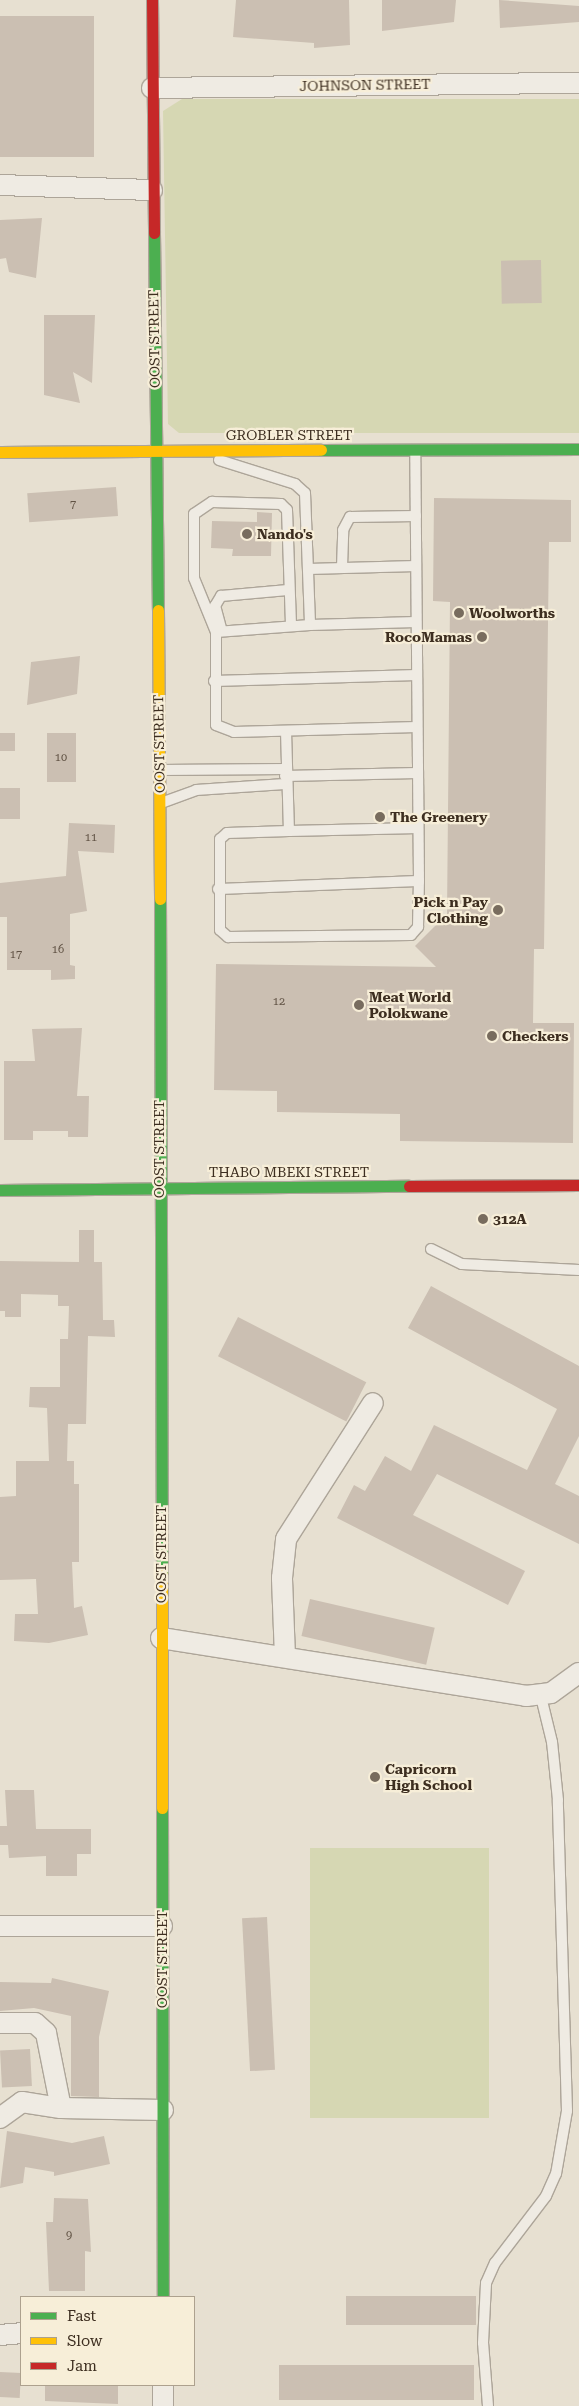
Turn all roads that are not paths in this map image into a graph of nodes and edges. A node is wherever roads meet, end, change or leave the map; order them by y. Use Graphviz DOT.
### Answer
graph roads {
  1 [pos="152,0"];
  2 [pos="579,82"];
  3 [pos="152,88"];
  4 [pos="0,185"];
  5 [pos="152,190"];
  6 [pos="579,449"];
  7 [pos="415,450"];
  8 [pos="190,451"];
  9 [pos="0,452"];
  10 [pos="155,452"];
  11 [pos="416,516"];
  12 [pos="342,566"];
  13 [pos="416,566"];
  14 [pos="308,569"];
  15 [pos="288,590"];
  16 [pos="416,622"];
  17 [pos="310,625"];
  18 [pos="290,626"];
  19 [pos="218,630"];
  20 [pos="416,675"];
  21 [pos="214,681"];
  22 [pos="417,728"];
  23 [pos="286,731"];
  24 [pos="160,770"];
  25 [pos="417,773"];
  26 [pos="285,776"];
  27 [pos="160,803"];
  28 [pos="418,828"];
  29 [pos="289,830"];
  30 [pos="419,881"];
  31 [pos="218,889"];
  32 [pos="579,1185"];
  33 [pos="159,1188"];
  34 [pos="0,1190"];
  35 [pos="431,1249"];
  36 [pos="579,1270"];
  37 [pos="372,1403"];
  38 [pos="161,1638"];
  39 [pos="285,1657"];
  40 [pos="579,1673"];
  41 [pos="541,1696"];
  42 [pos="0,1926"];
  43 [pos="162,1926"];
  44 [pos="0,2023"];
  45 [pos="61,2108"];
  46 [pos="162,2110"];
  47 [pos="0,2118"];
  48 [pos="163,2296"];
  49 [pos="20,2333"];
  50 [pos="0,2336"];
  51 [pos="163,2386"];
  52 [pos="163,2406"];
  53 [pos="488,2406"];
  1 -- 3 [label="street, OOST STREET"];
  2 -- 3 [label="street, JOHNSON STREET"];
  3 -- 5 [label="street, OOST STREET"];
  4 -- 5 [label="street"];
  5 -- 10 [label="street, OOST STREET"];
  6 -- 7 [label="street, GROBLER STREET"];
  7 -- 8 [label="street, GROBLER STREET"];
  7 -- 11 [label="lane"];
  8 -- 10 [label="street, GROBLER STREET"];
  8 -- 14 [label="lane"];
  9 -- 10 [label="street, GROBLER STREET"];
  10 -- 24 [label="street, OOST STREET"];
  11 -- 12 [label="lane"];
  11 -- 13 [label="lane"];
  12 -- 13 [label="lane"];
  12 -- 14 [label="lane"];
  13 -- 16 [label="lane"];
  14 -- 17 [label="lane"];
  15 -- 18 [label="lane"];
  15 -- 19 [label="lane"];
  15 -- 19 [label="lane"];
  16 -- 17 [label="lane"];
  16 -- 20 [label="lane"];
  17 -- 18 [label="lane"];
  18 -- 19 [label="lane"];
  19 -- 21 [label="lane"];
  20 -- 21 [label="lane"];
  20 -- 22 [label="lane"];
  21 -- 23 [label="lane"];
  22 -- 23 [label="lane"];
  22 -- 25 [label="lane"];
  23 -- 26 [label="lane"];
  24 -- 26 [label="lane"];
  24 -- 27 [label="street, OOST STREET"];
  25 -- 26 [label="lane"];
  25 -- 28 [label="lane"];
  26 -- 27 [label="lane"];
  26 -- 29 [label="lane"];
  27 -- 33 [label="street, OOST STREET"];
  28 -- 29 [label="lane"];
  28 -- 30 [label="lane"];
  29 -- 31 [label="lane"];
  30 -- 31 [label="lane"];
  30 -- 31 [label="lane"];
  32 -- 33 [label="street, THABO MBEKI STREET"];
  33 -- 34 [label="street, THABO MBEKI STREET"];
  33 -- 38 [label="street, OOST STREET"];
  35 -- 36 [label="lane"];
  37 -- 39 [label="street"];
  38 -- 39 [label="street"];
  38 -- 43 [label="street, OOST STREET"];
  39 -- 41 [label="street"];
  40 -- 41 [label="street"];
  41 -- 53 [label="lane"];
  42 -- 43 [label="street"];
  43 -- 46 [label="street, OOST STREET"];
  44 -- 45 [label="street"];
  45 -- 46 [label="street"];
  45 -- 47 [label="street"];
  46 -- 48 [label="street, OOST STREET"];
  49 -- 50 [label="street"];
  51 -- 52 [label="street"];
}
